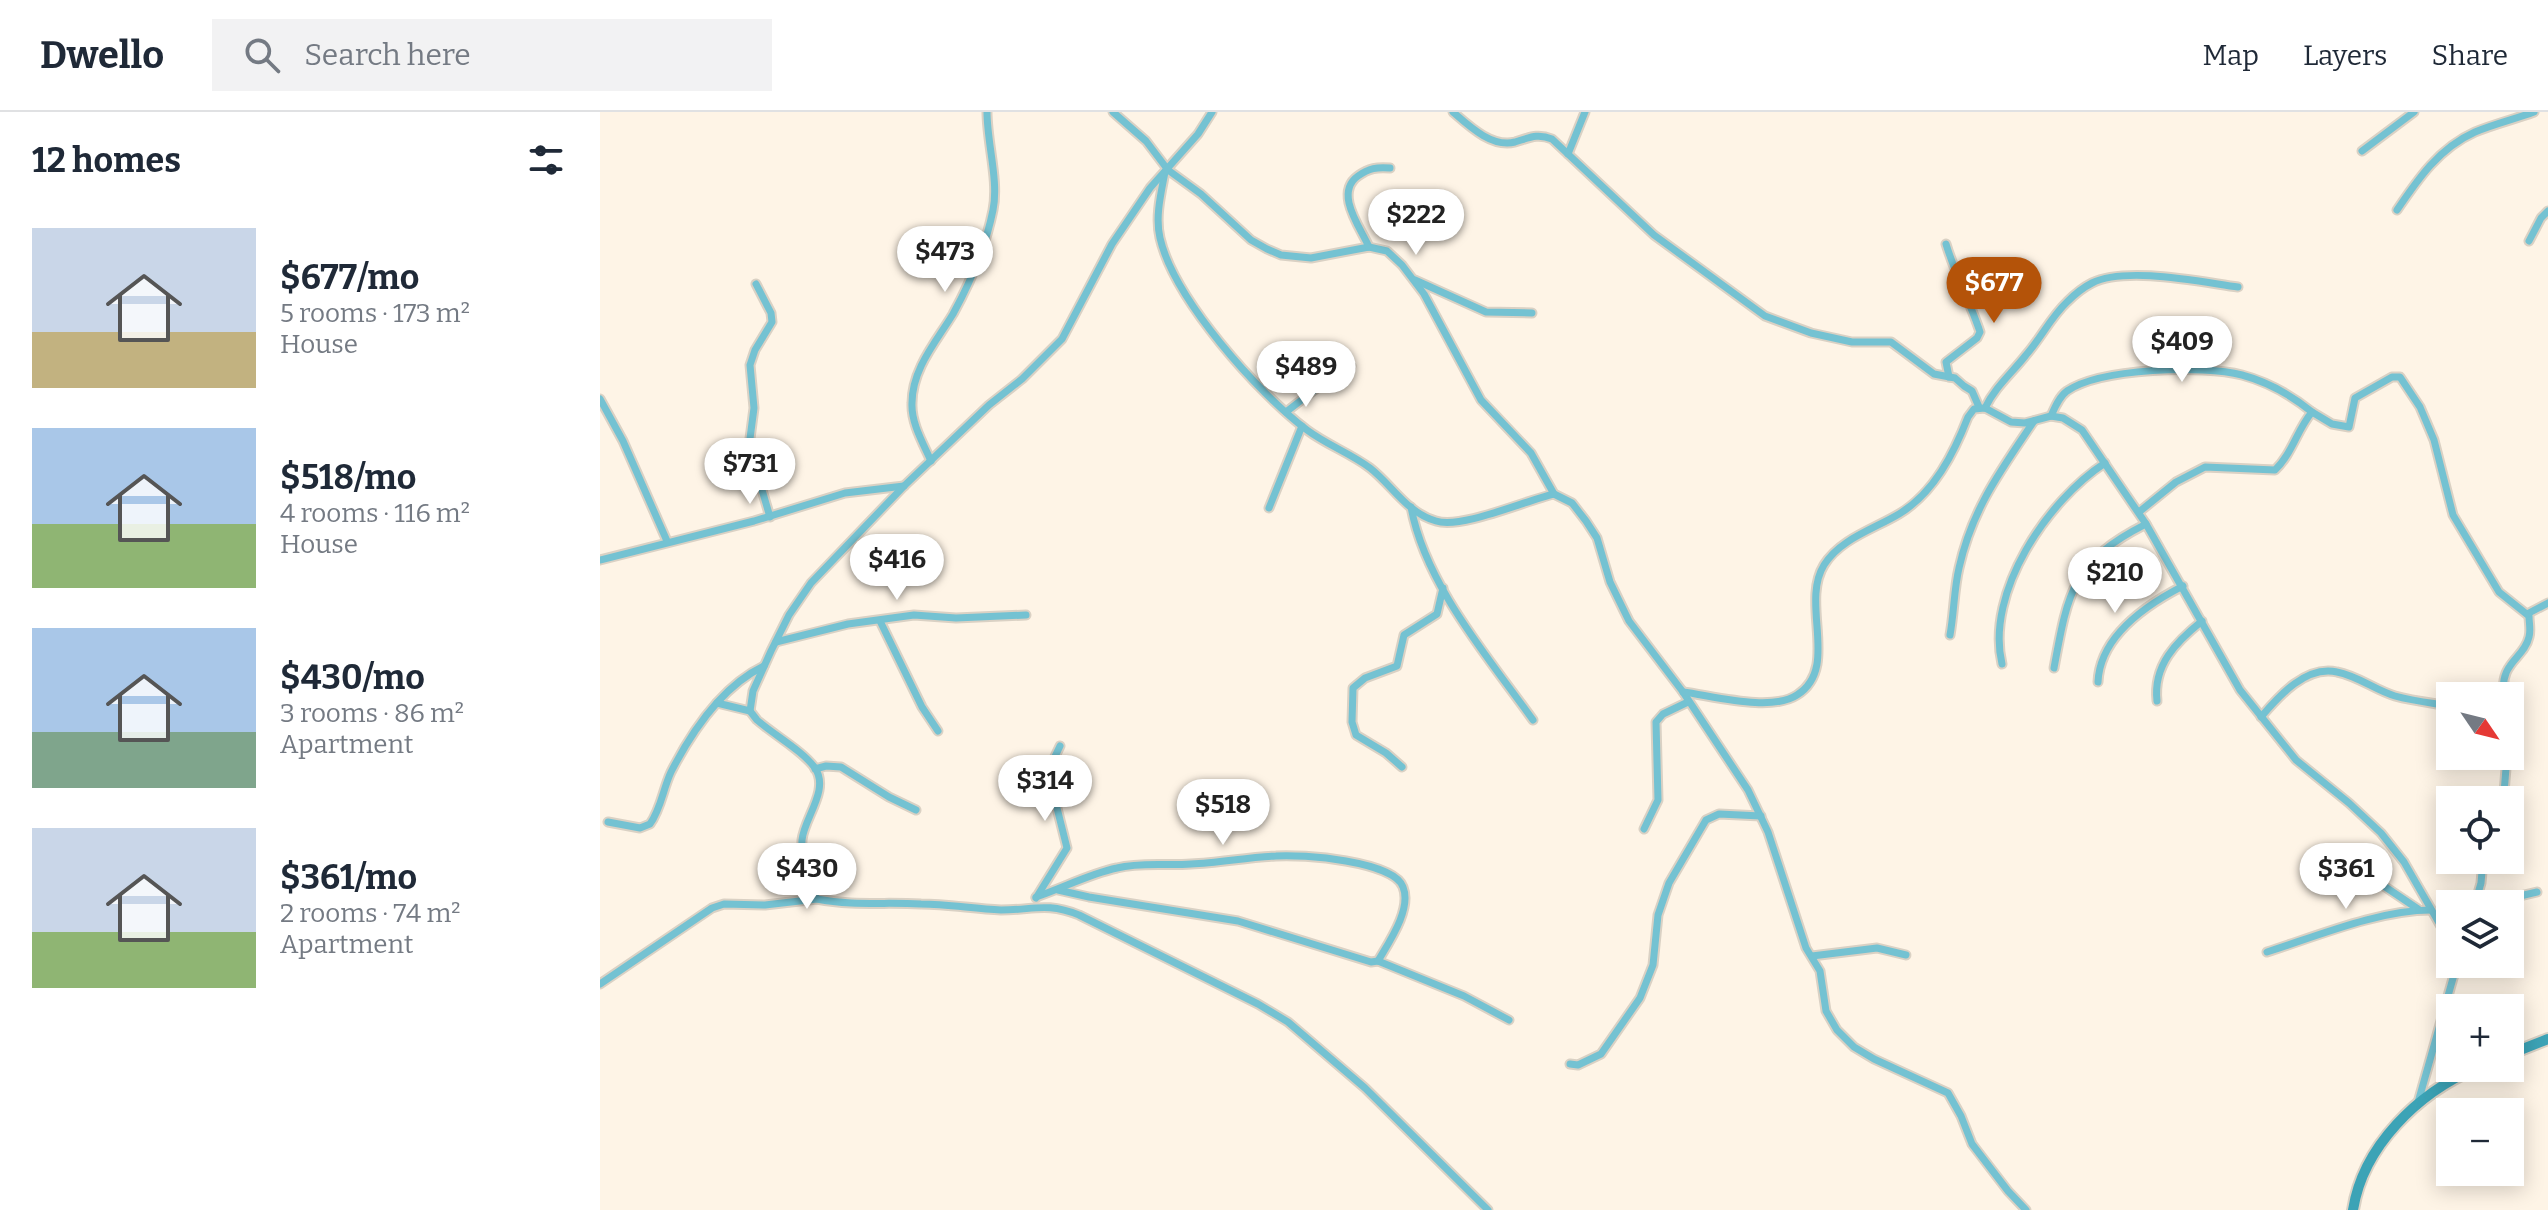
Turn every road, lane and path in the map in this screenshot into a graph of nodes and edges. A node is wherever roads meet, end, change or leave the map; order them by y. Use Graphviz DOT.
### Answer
graph roads {
  1 [pos="987,112"];
  2 [pos="1113,112"];
  3 [pos="1212,112"];
  4 [pos="1453,112"];
  5 [pos="1585,112"];
  6 [pos="2414,112"];
  7 [pos="2534,112"];
  8 [pos="2362,151"];
  9 [pos="1568,154"];
  10 [pos="1390,168"];
  11 [pos="1166,171"];
  12 [pos="2397,210"];
  13 [pos="2548,211"];
  14 [pos="2529,241"];
  15 [pos="1946,244"];
  16 [pos="1369,247"];
  17 [pos="1413,279"];
  18 [pos="756,284"];
  19 [pos="2238,287"];
  20 [pos="1532,313"];
  21 [pos="1351,366"];
  22 [pos="1949,377"];
  23 [pos="600,399"];
  24 [pos="1982,408"];
  25 [pos="1286,412"];
  26 [pos="2312,412"];
  27 [pos="2051,416"];
  28 [pos="2034,421"];
  29 [pos="1302,426"];
  30 [pos="931,461"];
  31 [pos="2105,463"];
  32 [pos="904,486"];
  33 [pos="1554,494"];
  34 [pos="1411,507"];
  35 [pos="1269,508"];
  36 [pos="2139,512"];
  37 [pos="770,517"];
  38 [pos="2146,524"];
  39 [pos="667,541"];
  40 [pos="600,560"];
  41 [pos="2183,586"];
  42 [pos="1443,588"];
  43 [pos="2548,603"];
  44 [pos="2527,614"];
  45 [pos="1026,615"];
  46 [pos="880,621"];
  47 [pos="2202,621"];
  48 [pos="1950,635"];
  49 [pos="775,642"];
  50 [pos="2002,664"];
  51 [pos="764,666"];
  52 [pos="2054,668"];
  53 [pos="2098,682"];
  54 [pos="2505,682"];
  55 [pos="1683,692"];
  56 [pos="2157,701"];
  57 [pos="1688,702"];
  58 [pos="717,703"];
  59 [pos="2436,703"];
  60 [pos="750,711"];
  61 [pos="2261,717"];
  62 [pos="1533,720"];
  63 [pos="938,731"];
  64 [pos="1060,746"];
  65 [pos="1402,767"];
  66 [pos="815,769"];
  67 [pos="916,810"];
  68 [pos="1761,816"];
  69 [pos="608,822"];
  70 [pos="1644,829"];
  71 [pos="2333,862"];
  72 [pos="1058,890"];
  73 [pos="2537,892"];
  74 [pos="2524,895"];
  75 [pos="1036,897"];
  76 [pos="817,899"];
  77 [pos="1032,907"];
  78 [pos="2420,910"];
  79 [pos="2431,910"];
  80 [pos="2436,918"];
  81 [pos="2267,952"];
  82 [pos="1906,955"];
  83 [pos="1812,956"];
  84 [pos="1378,961"];
  85 [pos="2453,978"];
  86 [pos="600,984"];
  87 [pos="1509,1020"];
  88 [pos="2548,1039"];
  89 [pos="2524,1048"];
  90 [pos="1570,1064"];
  91 [pos="2451,1082"];
  92 [pos="2416,1108"];
  93 [pos="1488,1210"];
  94 [pos="2026,1210"];
  95 [pos="2353,1210"];
  1 -- 30 [label="street"];
  2 -- 11 [label="street"];
  3 -- 11 [label="street"];
  4 -- 9 [label="street"];
  5 -- 9 [label="street"];
  6 -- 8 [label="street"];
  7 -- 12 [label="street"];
  9 -- 22 [label="street"];
  10 -- 16 [label="street"];
  11 -- 16 [label="street"];
  11 -- 25 [label="street"];
  11 -- 30 [label="street"];
  13 -- 14 [label="street"];
  15 -- 22 [label="street"];
  16 -- 17 [label="street"];
  17 -- 20 [label="street"];
  17 -- 33 [label="street"];
  18 -- 37 [label="street"];
  19 -- 24 [label="street"];
  21 -- 25 [label="street"];
  22 -- 24 [label="street"];
  23 -- 39 [label="street"];
  24 -- 28 [label="street"];
  24 -- 55 [label="street"];
  25 -- 29 [label="street"];
  26 -- 27 [label="street"];
  26 -- 36 [label="street"];
  26 -- 44 [label="street"];
  27 -- 28 [label="street"];
  27 -- 31 [label="street"];
  28 -- 48 [label="street"];
  29 -- 34 [label="street"];
  29 -- 35 [label="street"];
  30 -- 32 [label="street"];
  31 -- 36 [label="street"];
  31 -- 50 [label="street"];
  32 -- 37 [label="street"];
  32 -- 49 [label="street"];
  33 -- 34 [label="street"];
  33 -- 55 [label="street"];
  34 -- 42 [label="street"];
  36 -- 38 [label="street"];
  37 -- 39 [label="street"];
  38 -- 41 [label="street"];
  38 -- 52 [label="street"];
  39 -- 40 [label="street"];
  41 -- 47 [label="street"];
  41 -- 53 [label="street"];
  42 -- 62 [label="street"];
  42 -- 65 [label="street"];
  43 -- 44 [label="street"];
  44 -- 54 [label="street"];
  45 -- 46 [label="street"];
  46 -- 49 [label="street"];
  46 -- 63 [label="street"];
  47 -- 56 [label="street"];
  47 -- 61 [label="street"];
  49 -- 51 [label="street"];
  51 -- 58 [label="street"];
  51 -- 60 [label="street"];
  55 -- 57 [label="street"];
  57 -- 68 [label="street"];
  57 -- 70 [label="street"];
  58 -- 60 [label="street"];
  58 -- 69 [label="street"];
  59 -- 61 [label="street"];
  60 -- 66 [label="street"];
  61 -- 79 [label="street"];
  64 -- 75 [label="street"];
  66 -- 67 [label="street"];
  66 -- 76 [label="street"];
  68 -- 83 [label="street"];
  68 -- 90 [label="street"];
  71 -- 78 [label="street"];
  72 -- 75 [label="street"];
  72 -- 84 [label="street"];
  72 -- 84 [label="street"];
  73 -- 74 [label="street"];
  75 -- 77 [label="street"];
  76 -- 77 [label="street"];
  76 -- 86 [label="street"];
  77 -- 93 [label="street"];
  78 -- 79 [label="street"];
  78 -- 81 [label="street"];
  79 -- 80 [label="street"];
  82 -- 83 [label="street"];
  83 -- 94 [label="street"];
  84 -- 87 [label="street"];
  85 -- 92 [label="street"];
  88 -- 89 [label="street"];
  91 -- 92 [label="street"];
  92 -- 95 [label="street"];
}
